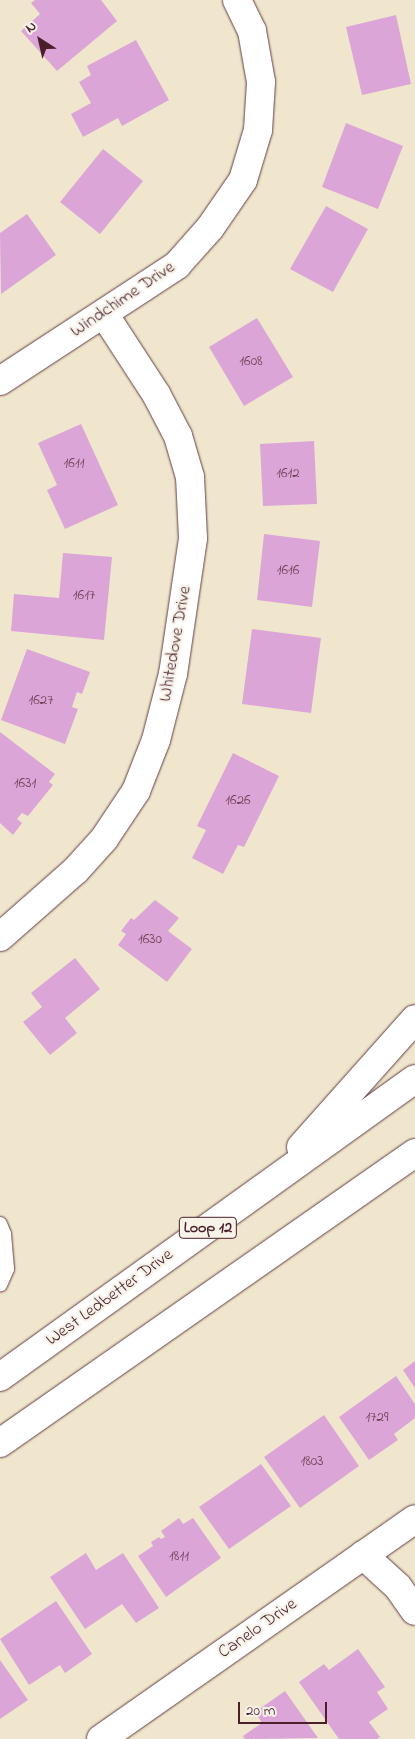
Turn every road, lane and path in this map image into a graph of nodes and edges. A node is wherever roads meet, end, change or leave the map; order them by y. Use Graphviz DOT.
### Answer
graph roads {
  1 [pos="237,0"];
  2 [pos="104,314"];
  3 [pos="0,381"];
  4 [pos="0,937"];
  5 [pos="415,1019"];
  6 [pos="415,1078"];
  7 [pos="415,1153"];
  8 [pos="415,1163"];
  9 [pos="261,1190"];
  10 [pos="358,1191"];
  11 [pos="0,1224"];
  12 [pos="0,1285"];
  13 [pos="0,1377"];
  14 [pos="0,1443"];
  15 [pos="415,1519"];
  16 [pos="363,1555"];
  17 [pos="415,1611"];
  18 [pos="101,1739"];
  1 -- 2 [label="street, Windchime Drive"];
  2 -- 3 [label="street, Windchime Drive"];
  2 -- 4 [label="street, Whitedove Drive"];
  5 -- 9 [label="street"];
  6 -- 9 [label="street, West Ledbetter Drive / Loop 12"];
  7 -- 10 [label="street"];
  8 -- 10 [label="street"];
  9 -- 13 [label="street, West Ledbetter Drive / Loop 12"];
  10 -- 14 [label="street"];
  11 -- 12 [label="lane"];
  15 -- 16 [label="street, Canelo Drive"];
  16 -- 17 [label="street"];
  16 -- 18 [label="street, Canelo Drive"];
}
